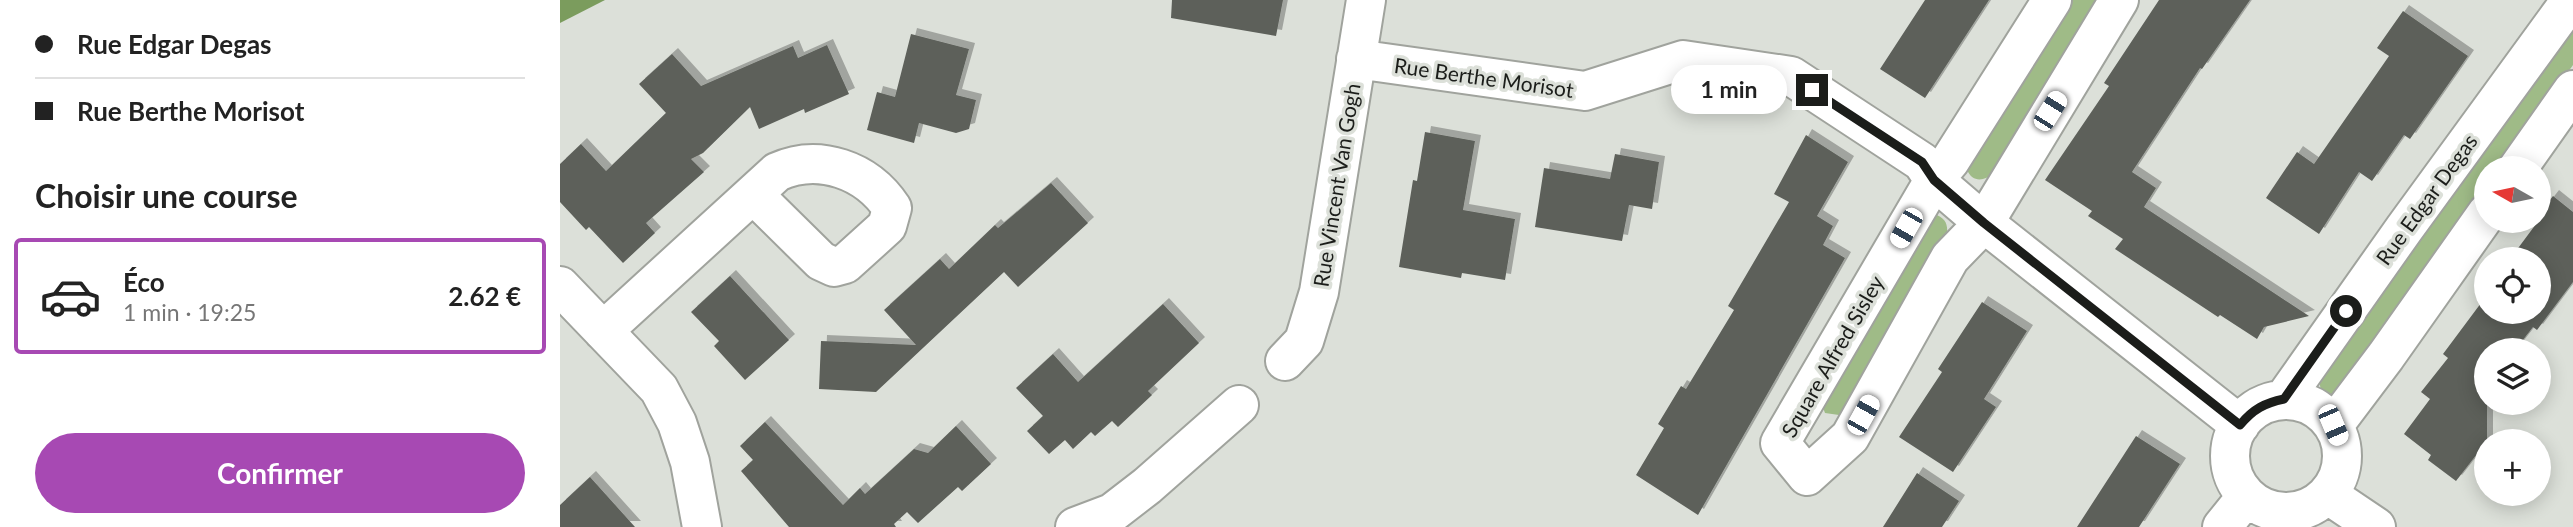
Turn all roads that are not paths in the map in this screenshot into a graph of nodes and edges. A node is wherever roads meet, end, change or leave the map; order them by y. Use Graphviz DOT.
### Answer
graph roads {
  1 [pos="1366,0"];
  2 [pos="2052,0"];
  3 [pos="2119,0"];
  4 [pos="2571,0"];
  5 [pos="1356,59"];
  6 [pos="2573,90"];
  7 [pos="2526,156"];
  8 [pos="1934,180"];
  9 [pos="753,194"];
  10 [pos="1984,223"];
  11 [pos="2474,231"];
  12 [pos="560,286"];
  13 [pos="603,331"];
  14 [pos="1285,361"];
  15 [pos="2284,399"];
  16 [pos="1239,405"];
  17 [pos="2240,425"];
  18 [pos="2333,425"];
  19 [pos="2327,494"];
  20 [pos="2247,496"];
  21 [pos="702,527"];
  22 [pos="1075,527"];
  23 [pos="2222,527"];
  24 [pos="2376,527"];
  1 -- 5 [label="street, Rue Vincent Van Gogh"];
  2 -- 8 [label="street"];
  3 -- 10 [label="street"];
  4 -- 15 [label="street, Rue Edgar Degas"];
  5 -- 8 [label="street, Rue Berthe Morisot"];
  5 -- 14 [label="street, Rue Vincent Van Gogh"];
  6 -- 7 [label="street"];
  8 -- 10 [label="street, Rue Berthe Morisot"];
  8 -- 10 [label="street, Square Alfred Sisley"];
  9 -- 13 [label="street"];
  10 -- 17 [label="street, Rue Berthe Morisot"];
  11 -- 18 [label="street"];
  12 -- 13 [label="street"];
  13 -- 21 [label="street"];
  15 -- 17 [label="street"];
  15 -- 18 [label="street"];
  16 -- 22 [label="street"];
  17 -- 20 [label="street"];
  18 -- 19 [label="street"];
  19 -- 20 [label="street"];
  19 -- 24 [label="street"];
  20 -- 23 [label="street"];
}
